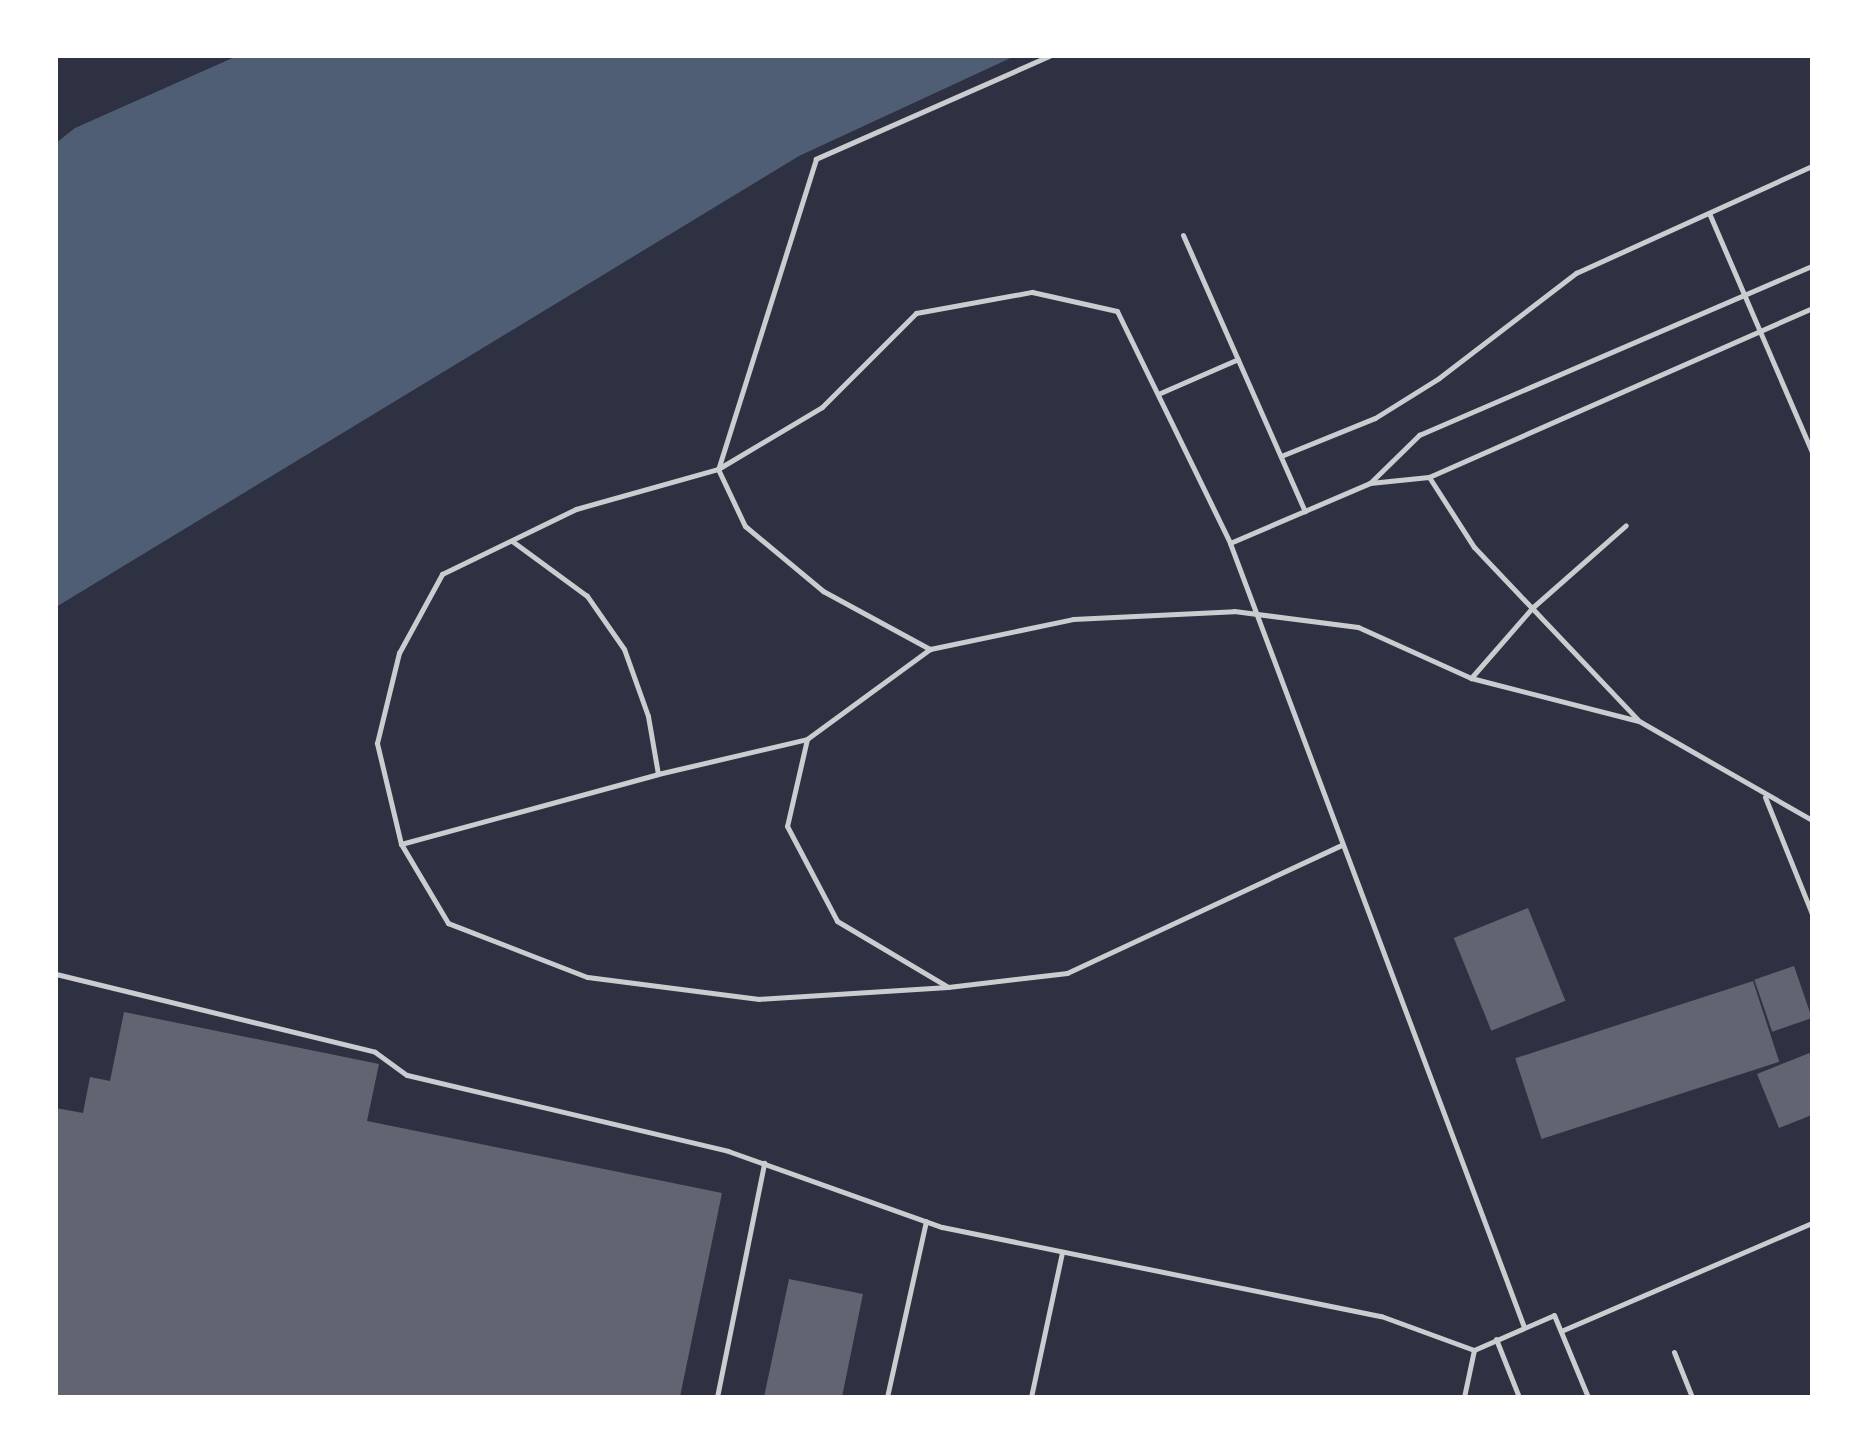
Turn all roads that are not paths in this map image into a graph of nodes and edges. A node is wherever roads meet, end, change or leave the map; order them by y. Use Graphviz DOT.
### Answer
graph roads {
  1 [pos="1049,56"];
  2 [pos="1812,166"];
  3 [pos="1709,213"];
  4 [pos="1183,235"];
  5 [pos="1812,266"];
  6 [pos="1744,296"];
  7 [pos="1812,308"];
  8 [pos="1758,329"];
  9 [pos="1238,359"];
  10 [pos="1158,394"];
  11 [pos="1812,452"];
  12 [pos="1281,456"];
  13 [pos="718,468"];
  14 [pos="1429,477"];
  15 [pos="1370,483"];
  16 [pos="1305,511"];
  17 [pos="1626,525"];
  18 [pos="512,541"];
  19 [pos="1230,543"];
  20 [pos="1532,608"];
  21 [pos="1253,613"];
  22 [pos="930,649"];
  23 [pos="1471,678"];
  24 [pos="1639,720"];
  25 [pos="807,739"];
  26 [pos="658,774"];
  27 [pos="1765,797"];
  28 [pos="1812,821"];
  29 [pos="401,844"];
  30 [pos="1341,845"];
  31 [pos="1812,914"];
  32 [pos="56,974"];
  33 [pos="948,987"];
  34 [pos="764,1163"];
  35 [pos="926,1221"];
  36 [pos="1812,1223"];
  37 [pos="1062,1252"];
  38 [pos="1524,1326"];
  39 [pos="1561,1331"];
  40 [pos="1496,1339"];
  41 [pos="1474,1350"];
  42 [pos="1674,1352"];
  43 [pos="717,1397"];
  44 [pos="887,1397"];
  45 [pos="1031,1397"];
  46 [pos="1464,1397"];
  47 [pos="1519,1397"];
  48 [pos="1588,1397"];
  49 [pos="1692,1397"];
  1 -- 13 [label="lane"];
  2 -- 3 [label="lane"];
  3 -- 6 [label="lane"];
  3 -- 12 [label="lane"];
  4 -- 9 [label="lane"];
  5 -- 6 [label="lane"];
  6 -- 8 [label="lane"];
  6 -- 15 [label="lane"];
  7 -- 8 [label="lane"];
  8 -- 11 [label="lane"];
  8 -- 14 [label="lane"];
  9 -- 10 [label="lane"];
  9 -- 12 [label="lane"];
  10 -- 13 [label="lane"];
  10 -- 19 [label="lane"];
  12 -- 16 [label="lane"];
  13 -- 18 [label="lane"];
  13 -- 22 [label="lane"];
  14 -- 15 [label="lane"];
  14 -- 20 [label="lane"];
  15 -- 16 [label="lane"];
  16 -- 19 [label="lane"];
  17 -- 20 [label="lane"];
  18 -- 26 [label="lane"];
  18 -- 29 [label="lane"];
  19 -- 21 [label="lane"];
  20 -- 23 [label="lane"];
  20 -- 24 [label="lane"];
  21 -- 22 [label="lane"];
  21 -- 23 [label="lane"];
  21 -- 30 [label="lane"];
  22 -- 25 [label="lane"];
  23 -- 24 [label="lane"];
  24 -- 27 [label="lane"];
  25 -- 26 [label="lane"];
  25 -- 33 [label="lane"];
  26 -- 29 [label="lane"];
  27 -- 28 [label="lane"];
  27 -- 31 [label="lane"];
  29 -- 33 [label="lane"];
  30 -- 33 [label="lane"];
  30 -- 38 [label="lane"];
  32 -- 34 [label="lane"];
  34 -- 35 [label="lane"];
  34 -- 43 [label="lane"];
  35 -- 37 [label="lane"];
  35 -- 44 [label="lane"];
  36 -- 39 [label="lane"];
  37 -- 41 [label="lane"];
  37 -- 45 [label="lane"];
  38 -- 39 [label="lane"];
  38 -- 40 [label="lane"];
  39 -- 48 [label="lane"];
  40 -- 41 [label="lane"];
  40 -- 47 [label="lane"];
  41 -- 46 [label="lane"];
  42 -- 49 [label="lane"];
}
